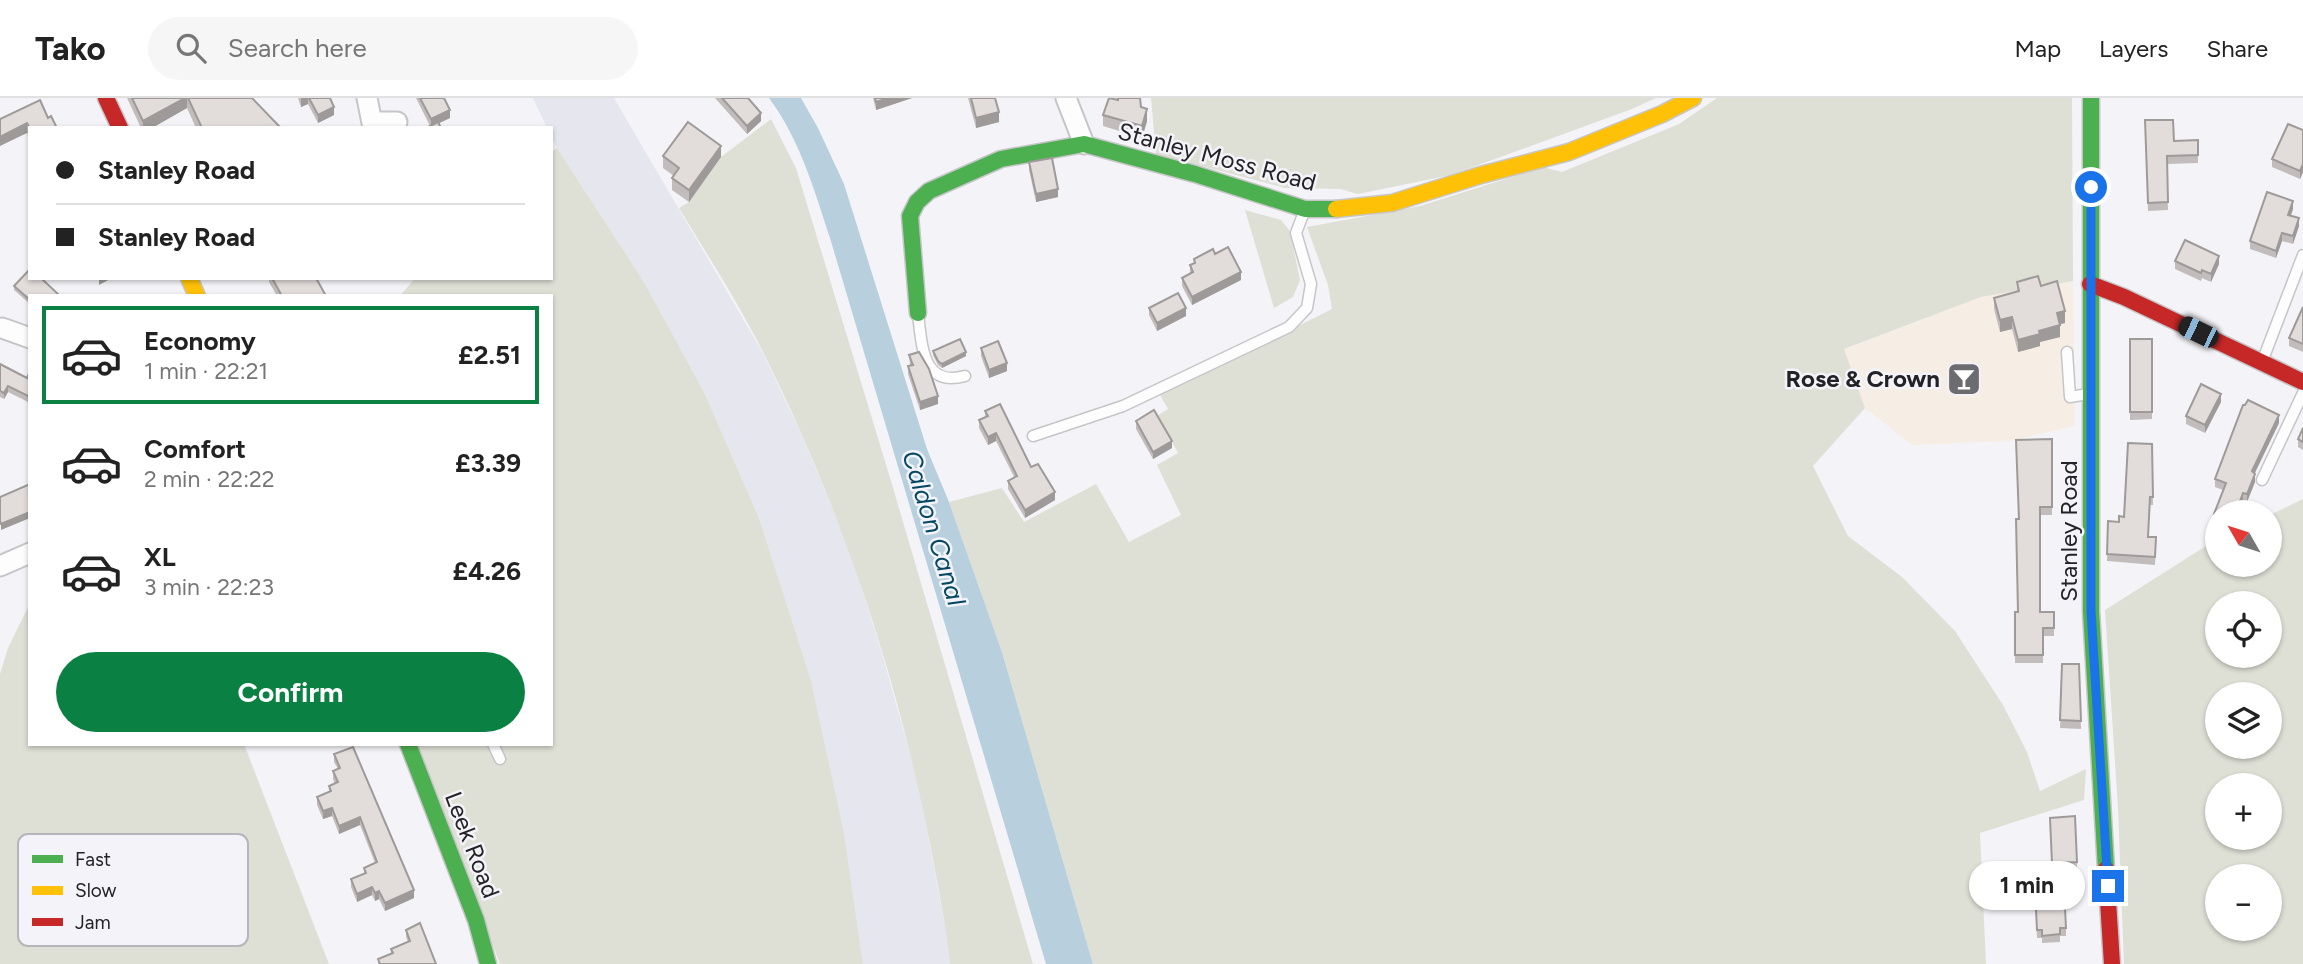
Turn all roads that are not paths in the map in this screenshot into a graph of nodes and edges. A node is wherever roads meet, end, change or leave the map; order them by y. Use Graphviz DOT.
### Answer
graph roads {
  1 [pos="106,98"];
  2 [pos="367,98"];
  3 [pos="1066,98"];
  4 [pos="1693,98"];
  5 [pos="2091,98"];
  6 [pos="397,122"];
  7 [pos="373,125"];
  8 [pos="120,126"];
  9 [pos="1084,144"];
  10 [pos="1305,209"];
  11 [pos="2303,255"];
  12 [pos="2090,284"];
  13 [pos="918,313"];
  14 [pos="2,328"];
  15 [pos="28,337"];
  16 [pos="2067,352"];
  17 [pos="2262,363"];
  18 [pos="965,376"];
  19 [pos="2303,382"];
  20 [pos="2092,393"];
  21 [pos="2303,393"];
  22 [pos="1032,436"];
  23 [pos="2262,480"];
  24 [pos="28,554"];
  25 [pos="0,566"];
  26 [pos="409,746"];
  27 [pos="494,746"];
  28 [pos="500,759"];
  29 [pos="488,964"];
  30 [pos="2112,964"];
  1 -- 8 [label="main road"];
  2 -- 7 [label="street"];
  3 -- 9 [label="street"];
  4 -- 10 [label="main road, Stanley Moss Road"];
  5 -- 12 [label="main road, Stanley Road"];
  6 -- 7 [label="street"];
  9 -- 10 [label="main road, Stanley Moss Road"];
  9 -- 13 [label="main road, Stanley Moss Road"];
  10 -- 22 [label="lane"];
  11 -- 17 [label="lane"];
  12 -- 17 [label="main road"];
  12 -- 20 [label="main road, Stanley Road"];
  13 -- 18 [label="lane"];
  14 -- 15 [label="street"];
  16 -- 20 [label="lane"];
  17 -- 19 [label="main road"];
  20 -- 30 [label="main road, Stanley Road"];
  21 -- 23 [label="lane"];
  24 -- 25 [label="street"];
  26 -- 29 [label="main road, Leek Road"];
  27 -- 28 [label="lane"];
}
